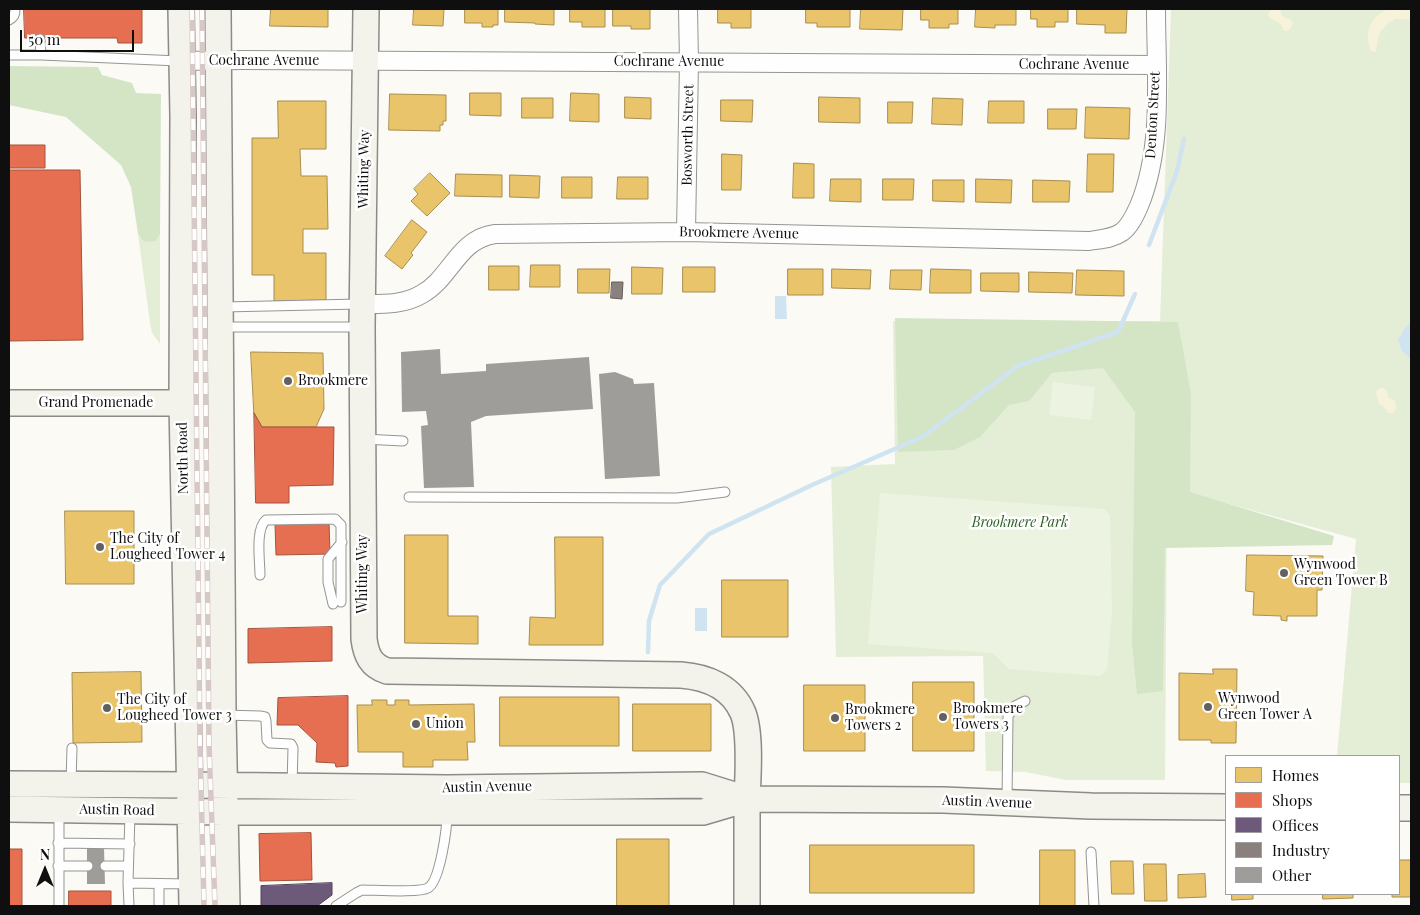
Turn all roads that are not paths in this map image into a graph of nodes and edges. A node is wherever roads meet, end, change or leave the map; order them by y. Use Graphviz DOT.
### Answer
graph roads {
  1 [pos="15,9"];
  2 [pos="181,9"];
  3 [pos="218,9"];
  4 [pos="366,9"];
  5 [pos="688,9"];
  6 [pos="1156,9"];
  7 [pos="9,20"];
  8 [pos="40,39"];
  9 [pos="9,55"];
  10 [pos="41,55"];
  11 [pos="219,60"];
  12 [pos="365,60"];
  13 [pos="182,61"];
  14 [pos="689,62"];
  15 [pos="1156,65"];
  16 [pos="1134,218"];
  17 [pos="686,232"];
  18 [pos="362,316"];
  19 [pos="220,317"];
  20 [pos="9,403"];
  21 [pos="182,403"];
  22 [pos="363,439"];
  23 [pos="403,441"];
  24 [pos="725,492"];
  25 [pos="410,497"];
  26 [pos="342,542"];
  27 [pos="260,575"];
  28 [pos="1025,701"];
  29 [pos="223,715"];
  30 [pos="72,748"];
  31 [pos="9,784"];
  32 [pos="71,785"];
  33 [pos="190,785"];
  34 [pos="224,785"];
  35 [pos="292,787"];
  36 [pos="747,799"];
  37 [pos="447,800"];
  38 [pos="1007,803"];
  39 [pos="1225,807"];
  40 [pos="9,809"];
  41 [pos="59,810"];
  42 [pos="130,810"];
  43 [pos="190,811"];
  44 [pos="225,812"];
  45 [pos="58,844"];
  46 [pos="130,844"];
  47 [pos="1091,852"];
  48 [pos="58,866"];
  49 [pos="88,866"];
  50 [pos="105,866"];
  51 [pos="128,866"];
  52 [pos="128,883"];
  53 [pos="159,884"];
  54 [pos="192,895"];
  55 [pos="129,905"];
  56 [pos="59,906"];
  57 [pos="159,906"];
  58 [pos="227,906"];
  59 [pos="336,906"];
  60 [pos="747,906"];
  61 [pos="1094,906"];
  1 -- 7 [label="lane"];
  2 -- 13 [label="main road, North Road"];
  3 -- 11 [label="main road"];
  4 -- 12 [label="main road, Whiting Way"];
  5 -- 14 [label="street, Bosworth Street"];
  6 -- 15 [label="street, Denton Street"];
  8 -- 10 [label="lane"];
  9 -- 10 [label="lane"];
  10 -- 13 [label="lane"];
  11 -- 12 [label="street, Cochrane Avenue"];
  11 -- 13 [label="street, Cochrane Avenue"];
  11 -- 19 [label="main road"];
  12 -- 14 [label="street, Cochrane Avenue"];
  12 -- 18 [label="main road, Whiting Way"];
  13 -- 21 [label="main road, North Road"];
  14 -- 15 [label="street, Cochrane Avenue"];
  14 -- 17 [label="street, Bosworth Street"];
  15 -- 16 [label="street, Denton Street"];
  16 -- 17 [label="street, Brookmere Avenue"];
  17 -- 18 [label="street, Brookmere Avenue"];
  18 -- 19 [label="lane"];
  18 -- 19 [label="lane"];
  18 -- 22 [label="main road, Whiting Way"];
  19 -- 29 [label="main road"];
  20 -- 21 [label="main road, Grand Promenade"];
  21 -- 33 [label="main road, North Road"];
  22 -- 23 [label="lane"];
  22 -- 36 [label="main road, Whiting Way"];
  24 -- 25 [label="lane"];
  26 -- 26 [label="lane"];
  26 -- 27 [label="lane"];
  28 -- 38 [label="lane"];
  29 -- 34 [label="main road"];
  29 -- 35 [label="lane"];
  30 -- 32 [label="lane"];
  31 -- 32 [label="main road, Austin Road"];
  32 -- 33 [label="main road, Austin Road"];
  33 -- 34 [label="main road, Austin Road"];
  33 -- 43 [label="main road, North Road"];
  34 -- 35 [label="main road, Austin Avenue"];
  34 -- 44 [label="main road"];
  35 -- 37 [label="main road, Austin Avenue"];
  36 -- 37 [label="main road, Austin Avenue"];
  36 -- 38 [label="main road, Austin Avenue"];
  36 -- 60 [label="main road, Whiting Way"];
  37 -- 44 [label="main road, Austin Avenue"];
  37 -- 59 [label="lane"];
  38 -- 39 [label="main road, Austin Avenue"];
  40 -- 41 [label="main road, Austin Road"];
  41 -- 42 [label="main road, Austin Road"];
  41 -- 45 [label="lane"];
  42 -- 43 [label="main road, Austin Road"];
  42 -- 46 [label="lane"];
  43 -- 44 [label="main road, Austin Road"];
  43 -- 54 [label="main road, North Road"];
  44 -- 58 [label="main road"];
  45 -- 46 [label="lane"];
  45 -- 48 [label="lane"];
  46 -- 51 [label="lane"];
  47 -- 61 [label="lane"];
  48 -- 49 [label="lane"];
  48 -- 56 [label="lane"];
  50 -- 51 [label="lane"];
  51 -- 52 [label="lane"];
  52 -- 53 [label="lane"];
  52 -- 55 [label="lane"];
  53 -- 54 [label="lane"];
  53 -- 57 [label="lane"];
}
